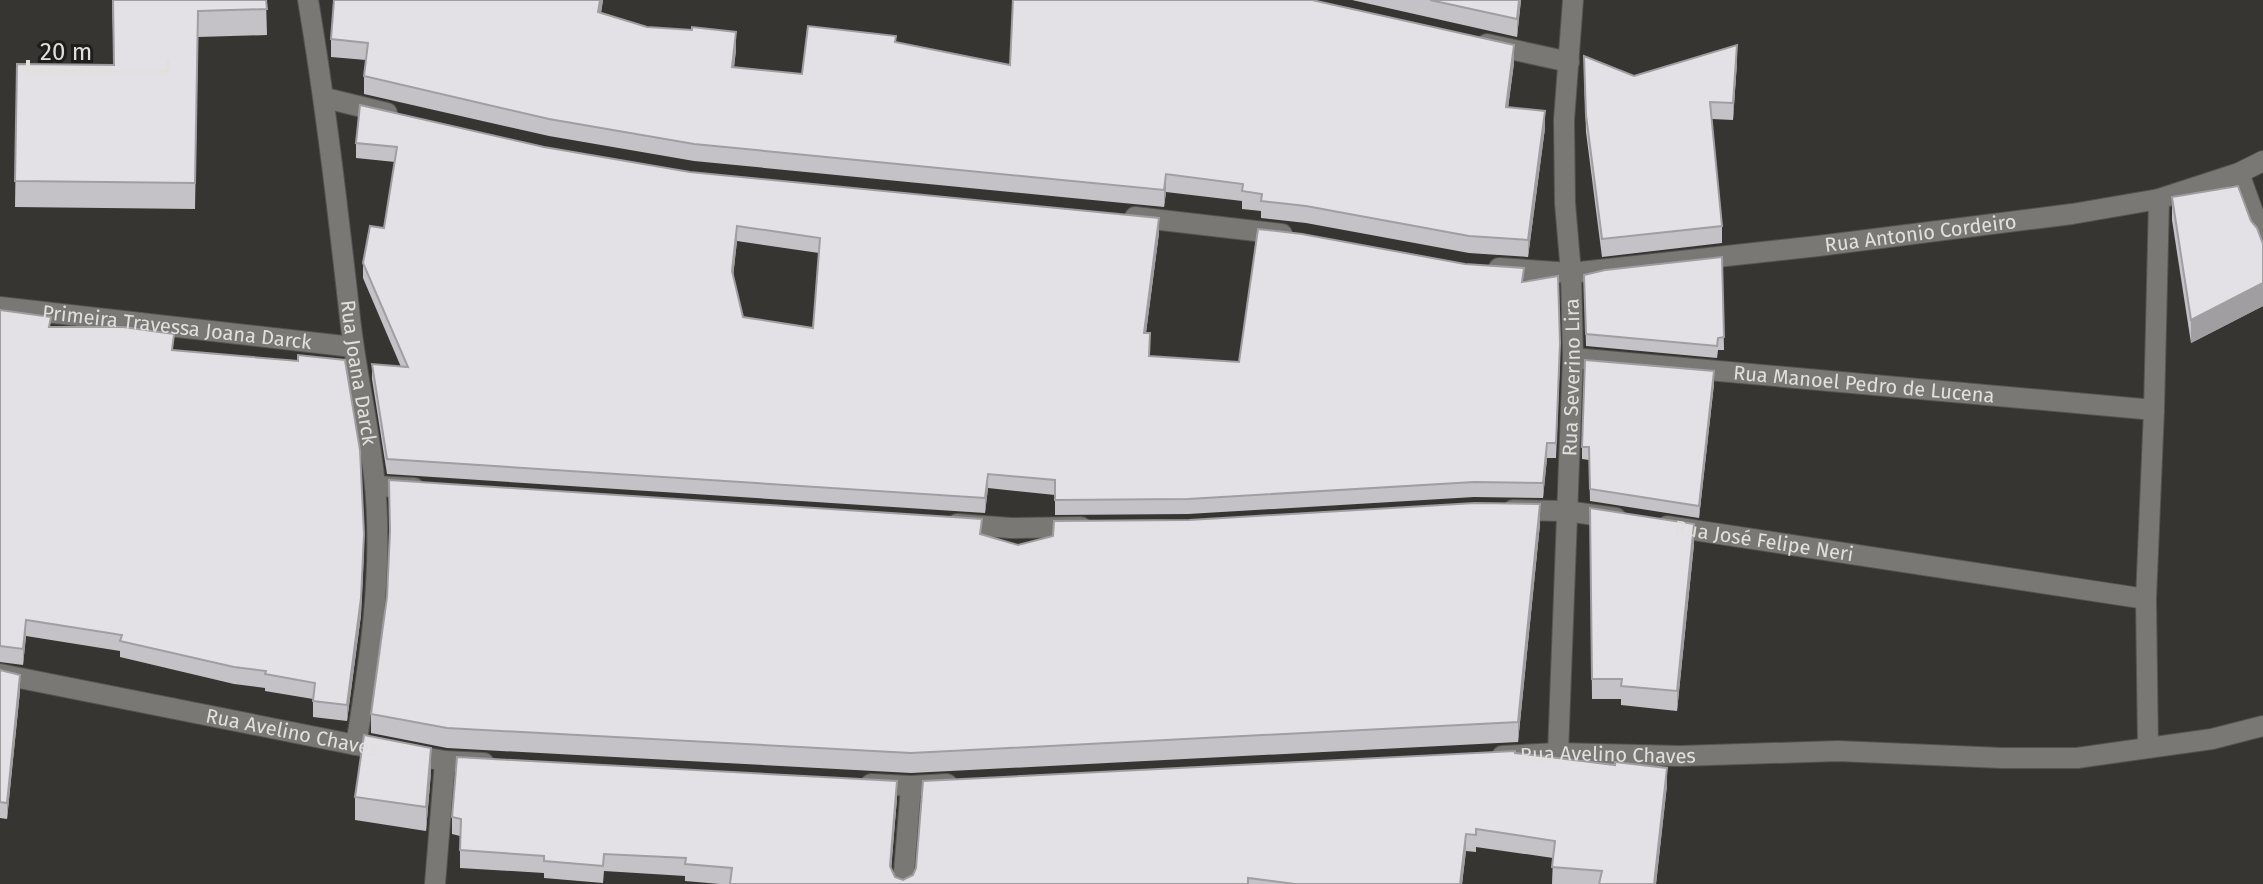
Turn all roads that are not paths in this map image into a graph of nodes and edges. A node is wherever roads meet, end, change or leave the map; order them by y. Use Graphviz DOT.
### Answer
graph roads {
  1 [pos="308,0"];
  2 [pos="1573,0"];
  3 [pos="1461,38"];
  4 [pos="1569,62"];
  5 [pos="325,98"];
  6 [pos="413,119"];
  7 [pos="2263,161"];
  8 [pos="2239,173"];
  9 [pos="2159,199"];
  10 [pos="1114,215"];
  11 [pos="1304,236"];
  12 [pos="2263,240"];
  13 [pos="1482,267"];
  14 [pos="1571,273"];
  15 [pos="0,307"];
  16 [pos="353,347"];
  17 [pos="1573,358"];
  18 [pos="2154,410"];
  19 [pos="375,486"];
  20 [pos="434,489"];
  21 [pos="1490,510"];
  22 [pos="1566,511"];
  23 [pos="935,523"];
  24 [pos="1100,527"];
  25 [pos="2146,599"];
  26 [pos="0,674"];
  27 [pos="2263,726"];
  28 [pos="356,745"];
  29 [pos="2148,748"];
  30 [pos="1558,753"];
  31 [pos="1479,757"];
  32 [pos="445,761"];
  33 [pos="506,764"];
  34 [pos="849,783"];
  35 [pos="975,783"];
  36 [pos="911,786"];
  37 [pos="435,884"];
  38 [pos="903,884"];
  1 -- 5 [label="street, Rua Joana Darck"];
  2 -- 4 [label="street, Rua Severino Lira"];
  3 -- 4 [label="street"];
  4 -- 14 [label="street, Rua Severino Lira"];
  5 -- 6 [label="street"];
  5 -- 16 [label="street, Rua Joana Darck"];
  7 -- 8 [label="street, Rua Antonio Cordeiro"];
  8 -- 9 [label="street, Rua Antonio Cordeiro"];
  8 -- 12 [label="street"];
  9 -- 14 [label="street, Rua Antonio Cordeiro"];
  9 -- 18 [label="street"];
  10 -- 11 [label="street"];
  13 -- 14 [label="street, Rua Antonio Cordeiro"];
  14 -- 17 [label="street, Rua Severino Lira"];
  15 -- 16 [label="street, Primeira Travessa Joana Darck"];
  16 -- 19 [label="street, Rua Joana Darck"];
  17 -- 18 [label="street, Rua Manoel Pedro de Lucena"];
  17 -- 22 [label="street, Rua Severino Lira"];
  18 -- 25 [label="street"];
  19 -- 20 [label="street"];
  19 -- 28 [label="street, Rua Joana Darck"];
  21 -- 22 [label="street, Rua José Felipe Neri"];
  22 -- 25 [label="street, Rua José Felipe Neri"];
  22 -- 30 [label="street, Rua Severino Lira"];
  23 -- 24 [label="street"];
  25 -- 29 [label="street"];
  26 -- 28 [label="street, Rua Avelino Chaves"];
  27 -- 29 [label="street, Rua Avelino Chaves"];
  28 -- 32 [label="street, Rua Avelino Chaves"];
  29 -- 30 [label="street, Rua Avelino Chaves"];
  30 -- 31 [label="street, Rua Avelino Chaves"];
  32 -- 33 [label="street, Rua Avelino Chaves"];
  32 -- 37 [label="street"];
  34 -- 36 [label="street"];
  35 -- 36 [label="street"];
  36 -- 38 [label="street"];
}
